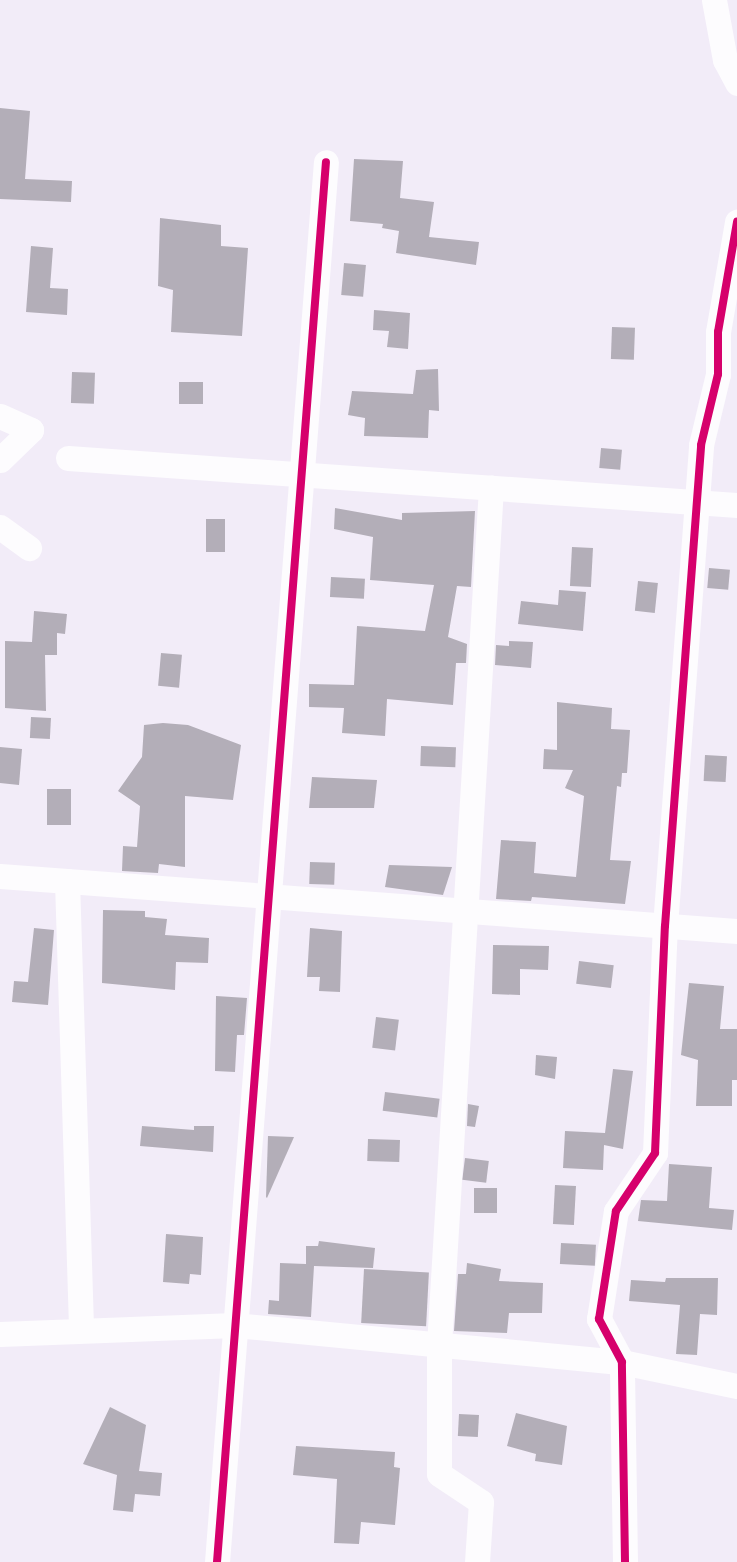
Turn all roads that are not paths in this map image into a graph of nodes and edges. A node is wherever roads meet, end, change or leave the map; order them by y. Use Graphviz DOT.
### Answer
graph roads {
  1 [pos="714,0"];
  2 [pos="737,83"];
  3 [pos="326,162"];
  4 [pos="737,222"];
  5 [pos="0,416"];
  6 [pos="68,458"];
  7 [pos="0,460"];
  8 [pos="302,474"];
  9 [pos="491,488"];
  10 [pos="698,502"];
  11 [pos="737,505"];
  12 [pos="0,527"];
  13 [pos="29,548"];
  14 [pos="0,876"];
  15 [pos="67,881"];
  16 [pos="269,896"];
  17 [pos="465,911"];
  18 [pos="665,926"];
  19 [pos="737,931"];
  20 [pos="236,1324"];
  21 [pos="81,1330"];
  22 [pos="0,1334"];
  23 [pos="438,1346"];
  24 [pos="622,1362"];
  25 [pos="737,1386"];
  26 [pos="217,1562"];
  27 [pos="476,1562"];
  28 [pos="625,1562"];
  1 -- 2 [label="street"];
  3 -- 8 [label="street"];
  4 -- 10 [label="street"];
  5 -- 7 [label="street"];
  6 -- 8 [label="street"];
  8 -- 9 [label="street"];
  8 -- 16 [label="street"];
  9 -- 10 [label="street"];
  9 -- 17 [label="street"];
  10 -- 11 [label="street"];
  10 -- 18 [label="street"];
  12 -- 13 [label="street"];
  14 -- 15 [label="street"];
  15 -- 16 [label="street"];
  15 -- 21 [label="street"];
  16 -- 17 [label="street"];
  16 -- 20 [label="street"];
  17 -- 18 [label="street"];
  17 -- 23 [label="street"];
  18 -- 19 [label="street"];
  18 -- 24 [label="street"];
  20 -- 21 [label="street"];
  20 -- 23 [label="street"];
  20 -- 26 [label="street"];
  21 -- 22 [label="street"];
  23 -- 24 [label="street"];
  23 -- 27 [label="street"];
  24 -- 25 [label="street"];
  24 -- 28 [label="street"];
}
